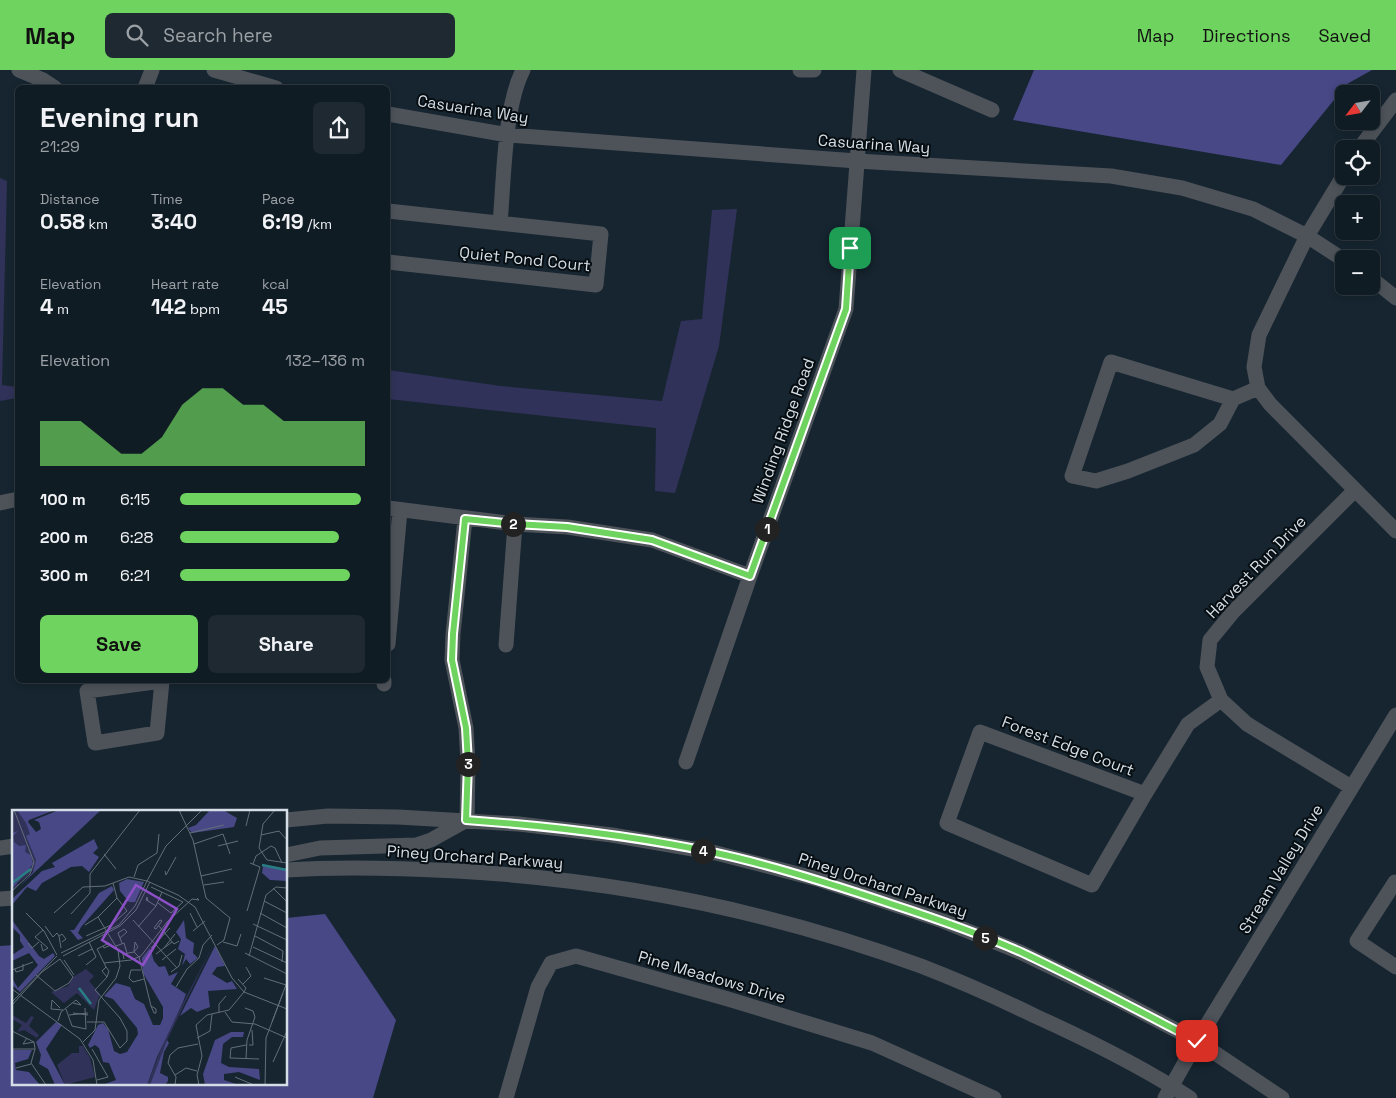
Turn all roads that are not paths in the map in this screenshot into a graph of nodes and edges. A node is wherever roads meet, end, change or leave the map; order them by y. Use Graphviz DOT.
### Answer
graph roads {
  1 [pos="19,70"];
  2 [pos="152,70"];
  3 [pos="214,70"];
  4 [pos="523,70"];
  5 [pos="800,70"];
  6 [pos="814,70"];
  7 [pos="864,70"];
  8 [pos="900,70"];
  9 [pos="50,85"];
  10 [pos="146,85"];
  11 [pos="266,85"];
  12 [pos="1396,100"];
  13 [pos="992,110"];
  14 [pos="390,114"];
  15 [pos="508,135"];
  16 [pos="1366,140"];
  17 [pos="856,161"];
  18 [pos="1338,185"];
  19 [pos="390,211"];
  20 [pos="500,223"];
  21 [pos="1307,236"];
  22 [pos="1335,254"];
  23 [pos="390,262"];
  24 [pos="1380,285"];
  25 [pos="1396,298"];
  26 [pos="1258,388"];
  27 [pos="1233,399"];
  28 [pos="1355,490"];
  29 [pos="15,500"];
  30 [pos="0,503"];
  31 [pos="394,509"];
  32 [pos="465,519"];
  33 [pos="515,524"];
  34 [pos="1396,530"];
  35 [pos="750,576"];
  36 [pos="390,599"];
  37 [pos="506,645"];
  38 [pos="147,683"];
  39 [pos="162,683"];
  40 [pos="1221,700"];
  41 [pos="1396,715"];
  42 [pos="686,762"];
  43 [pos="1351,787"];
  44 [pos="1145,794"];
  45 [pos="288,820"];
  46 [pos="466,820"];
  47 [pos="288,855"];
  48 [pos="288,870"];
  49 [pos="1396,883"];
  50 [pos="1396,967"];
  51 [pos="1197,1041"];
  52 [pos="1169,1092"];
  53 [pos="506,1098"];
  54 [pos="994,1098"];
  55 [pos="1190,1098"];
  56 [pos="1282,1098"];
  1 -- 9 [label="street"];
  2 -- 10 [label="street"];
  3 -- 11 [label="street"];
  4 -- 15 [label="street, Quiet Pond Court"];
  5 -- 6 [label="street"];
  7 -- 17 [label="street, Winding Ridge Road"];
  8 -- 13 [label="street"];
  12 -- 16 [label="street"];
  14 -- 15 [label="street, Casuarina Way"];
  15 -- 17 [label="street, Casuarina Way"];
  15 -- 20 [label="street, Quiet Pond Court"];
  17 -- 21 [label="street, Casuarina Way"];
  17 -- 35 [label="street, Winding Ridge Road"];
  18 -- 21 [label="street"];
  19 -- 20 [label="street, Quiet Pond Court"];
  20 -- 23 [label="street, Quiet Pond Court"];
  21 -- 22 [label="street, Casuarina Way"];
  21 -- 26 [label="street"];
  24 -- 25 [label="street"];
  26 -- 27 [label="street"];
  26 -- 28 [label="street"];
  27 -- 27 [label="street"];
  28 -- 34 [label="street"];
  28 -- 40 [label="street, Harvest Run Drive"];
  29 -- 30 [label="street"];
  31 -- 32 [label="street"];
  31 -- 36 [label="street"];
  32 -- 33 [label="street"];
  32 -- 46 [label="street"];
  33 -- 35 [label="street"];
  33 -- 37 [label="street"];
  35 -- 42 [label="street, Winding Ridge Road"];
  38 -- 39 [label="street"];
  40 -- 43 [label="street, Harvest Run Drive"];
  40 -- 44 [label="street, Forest Edge Court"];
  41 -- 43 [label="street, Stream Valley Drive"];
  43 -- 51 [label="street, Stream Valley Drive"];
  44 -- 44 [label="street, Forest Edge Court"];
  45 -- 46 [label="street, Piney Orchard Parkway"];
  46 -- 47 [label="street"];
  46 -- 51 [label="street, Piney Orchard Parkway"];
  48 -- 52 [label="street, Piney Orchard Parkway"];
  49 -- 50 [label="street"];
  51 -- 52 [label="street, Stream Valley Drive"];
  51 -- 56 [label="street, Piney Orchard Parkway"];
  52 -- 55 [label="street, Piney Orchard Parkway"];
  53 -- 54 [label="street, Pine Meadows Drive"];
}
